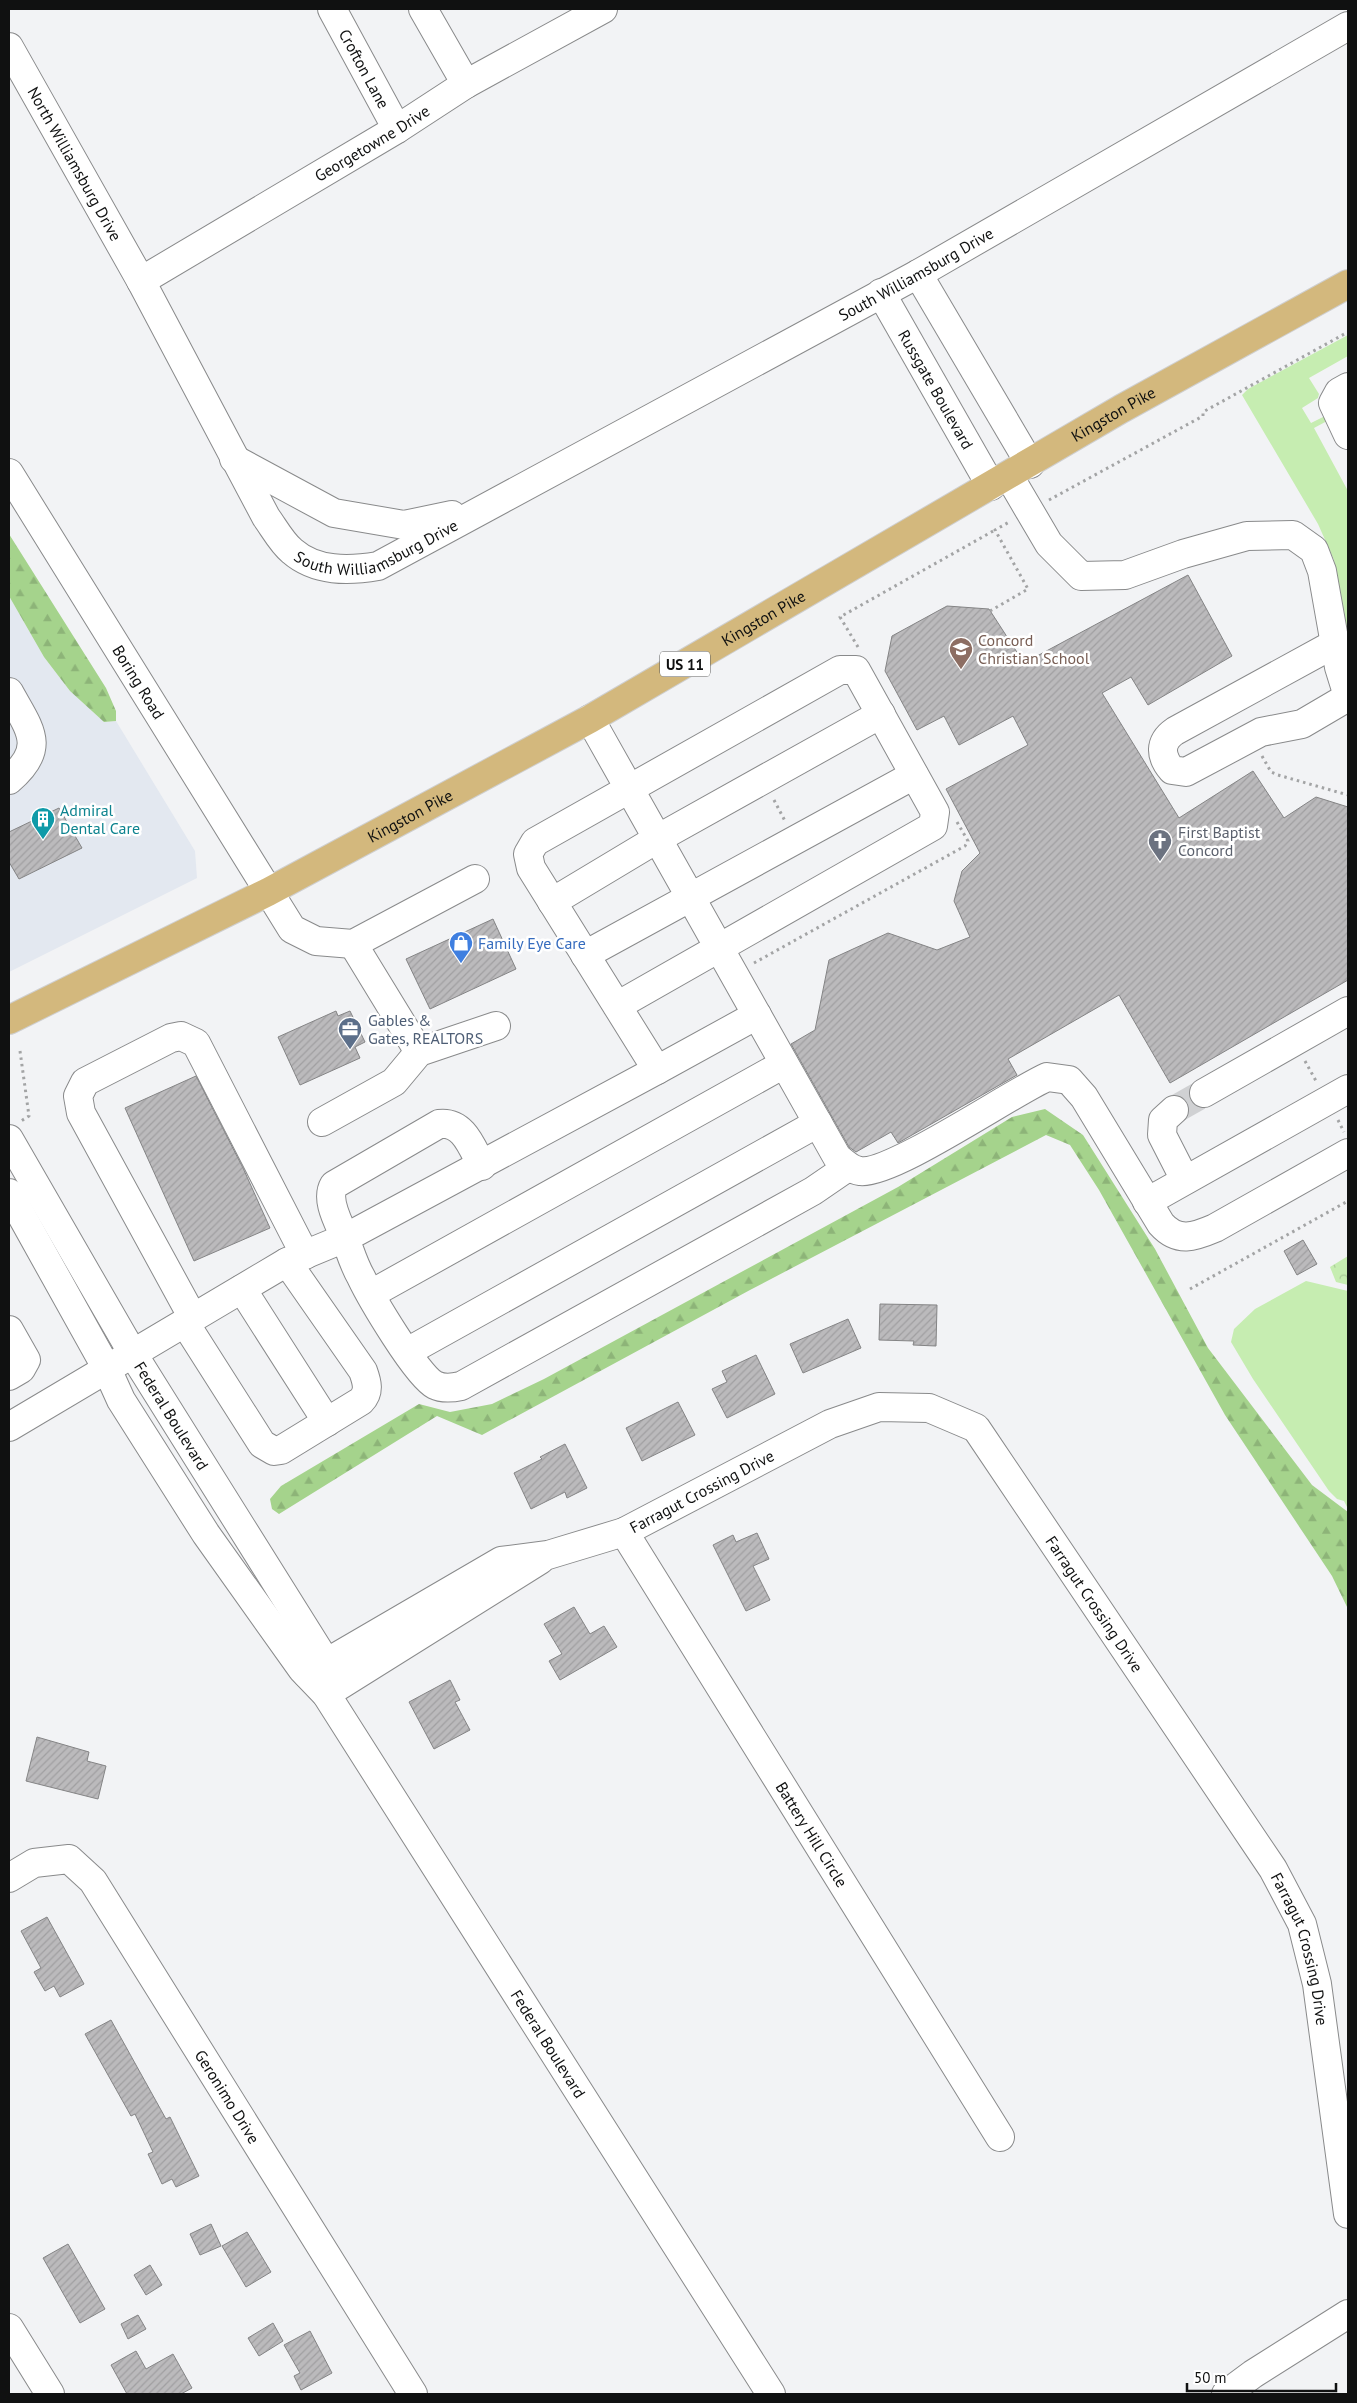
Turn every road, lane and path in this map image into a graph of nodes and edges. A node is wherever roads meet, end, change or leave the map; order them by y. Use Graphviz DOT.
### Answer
graph roads {
  1 [pos="332,9"];
  2 [pos="423,9"];
  3 [pos="603,9"];
  4 [pos="1348,26"];
  5 [pos="9,47"];
  6 [pos="466,84"];
  7 [pos="397,129"];
  8 [pos="918,274"];
  9 [pos="141,281"];
  10 [pos="1348,284"];
  11 [pos="881,293"];
  12 [pos="1348,332"];
  13 [pos="1348,387"];
  14 [pos="1348,435"];
  15 [pos="234,459"];
  16 [pos="9,473"];
  17 [pos="1010,475"];
  18 [pos="478,510"];
  19 [pos="1030,510"];
  20 [pos="990,611"];
  21 [pos="1334,644"];
  22 [pos="1347,689"];
  23 [pos="9,692"];
  24 [pos="881,714"];
  25 [pos="590,719"];
  26 [pos="1259,751"];
  27 [pos="914,775"];
  28 [pos="9,780"];
  29 [pos="630,789"];
  30 [pos="1348,795"];
  31 [pos="657,839"];
  32 [pos="475,879"];
  33 [pos="268,892"];
  34 [pos="690,896"];
  35 [pos="552,902"];
  36 [pos="353,944"];
  37 [pos="720,949"];
  38 [pos="585,955"];
  39 [pos="617,1006"];
  40 [pos="1348,1012"];
  41 [pos="757,1015"];
  42 [pos="9,1020"];
  43 [pos="496,1026"];
  44 [pos="20,1052"];
  45 [pos="419,1052"];
  46 [pos="784,1064"];
  47 [pos="657,1070"];
  48 [pos="1348,1089"];
  49 [pos="1204,1093"];
  50 [pos="1174,1110"];
  51 [pos="322,1122"];
  52 [pos="818,1123"];
  53 [pos="13,1132"];
  54 [pos="1348,1153"];
  55 [pos="482,1166"];
  56 [pos="848,1167"];
  57 [pos="1185,1180"];
  58 [pos="9,1193"];
  59 [pos="1348,1201"];
  60 [pos="1147,1202"];
  61 [pos="344,1238"];
  62 [pos="296,1259"];
  63 [pos="242,1289"];
  64 [pos="1190,1289"];
  65 [pos="371,1294"];
  66 [pos="189,1321"];
  67 [pos="9,1330"];
  68 [pos="408,1352"];
  69 [pos="133,1354"];
  70 [pos="107,1369"];
  71 [pos="9,1376"];
  72 [pos="327,1422"];
  73 [pos="9,1427"];
  74 [pos="624,1532"];
  75 [pos="403,1631"];
  76 [pos="315,1669"];
  77 [pos="326,1694"];
  78 [pos="9,1878"];
  79 [pos="1000,2137"];
  80 [pos="1348,2214"];
  81 [pos="1348,2314"];
  82 [pos="9,2328"];
  83 [pos="50,2394"];
  84 [pos="413,2394"];
  85 [pos="771,2394"];
  86 [pos="1226,2394"];
  1 -- 7 [label="street, Crofton Lane"];
  2 -- 6 [label="street"];
  3 -- 6 [label="street, Georgetowne Drive"];
  4 -- 8 [label="street, South Williamsburg Drive"];
  5 -- 9 [label="street, North Williamsburg Drive"];
  6 -- 7 [label="street, Georgetowne Drive"];
  7 -- 9 [label="street, Georgetowne Drive"];
  8 -- 11 [label="street, South Williamsburg Drive"];
  8 -- 17 [label="street"];
  9 -- 15 [label="street, South Williamsburg Drive"];
  10 -- 17 [label="main road, Kingston Pike / US 11"];
  11 -- 17 [label="street, Russgate Boulevard"];
  11 -- 18 [label="street, South Williamsburg Drive"];
  12 -- 19 [label="path"];
  13 -- 14 [label="street"];
  15 -- 18 [label="street, South Williamsburg Drive"];
  15 -- 18 [label="street, South Williamsburg Drive"];
  16 -- 33 [label="street, Boring Road"];
  17 -- 19 [label="street"];
  17 -- 25 [label="main road, Kingston Pike / US 11"];
  19 -- 20 [label="path"];
  19 -- 21 [label="street"];
  21 -- 22 [label="street"];
  21 -- 22 [label="street"];
  23 -- 28 [label="street"];
  24 -- 27 [label="street"];
  24 -- 29 [label="street"];
  24 -- 31 [label="street"];
  25 -- 29 [label="street"];
  25 -- 33 [label="main road, Kingston Pike / US 11"];
  26 -- 30 [label="path"];
  27 -- 34 [label="street"];
  27 -- 37 [label="street"];
  29 -- 31 [label="street"];
  29 -- 35 [label="street"];
  31 -- 34 [label="street"];
  31 -- 35 [label="street"];
  32 -- 36 [label="street"];
  33 -- 36 [label="street, Boring Road"];
  33 -- 42 [label="main road, Kingston Pike / US 11"];
  34 -- 37 [label="street"];
  34 -- 38 [label="street"];
  35 -- 38 [label="street"];
  36 -- 45 [label="street"];
  37 -- 39 [label="street"];
  37 -- 41 [label="street"];
  38 -- 39 [label="street"];
  39 -- 47 [label="street"];
  40 -- 49 [label="street"];
  41 -- 46 [label="street"];
  41 -- 47 [label="street"];
  43 -- 45 [label="street"];
  44 -- 53 [label="path"];
  45 -- 51 [label="street"];
  46 -- 52 [label="street"];
  46 -- 65 [label="street"];
  47 -- 55 [label="street"];
  48 -- 57 [label="street"];
  50 -- 57 [label="street"];
  52 -- 56 [label="street"];
  52 -- 68 [label="street"];
  53 -- 69 [label="street, Federal Boulevard"];
  54 -- 60 [label="street"];
  55 -- 61 [label="street"];
  55 -- 61 [label="street"];
  56 -- 60 [label="street"];
  56 -- 68 [label="street"];
  57 -- 60 [label="street"];
  58 -- 70 [label="street, Federal Boulevard"];
  59 -- 64 [label="path"];
  61 -- 62 [label="street"];
  61 -- 65 [label="street"];
  62 -- 63 [label="street"];
  62 -- 66 [label="street"];
  62 -- 72 [label="street"];
  63 -- 66 [label="street"];
  63 -- 72 [label="street"];
  65 -- 68 [label="street"];
  66 -- 69 [label="street"];
  66 -- 72 [label="street"];
  67 -- 71 [label="street"];
  69 -- 70 [label="street"];
  69 -- 76 [label="street, Federal Boulevard"];
  70 -- 73 [label="street"];
  70 -- 76 [label="street, Federal Boulevard"];
  74 -- 75 [label="street, Farragut Crossing Drive"];
  74 -- 79 [label="street, Battery Hill Circle"];
  74 -- 80 [label="street, Farragut Crossing Drive"];
  75 -- 76 [label="street, Farragut Crossing Drive"];
  75 -- 77 [label="street, Farragut Crossing Drive"];
  76 -- 77 [label="street, Federal Boulevard"];
  77 -- 85 [label="street, Federal Boulevard"];
  78 -- 84 [label="street, Geronimo Drive"];
  81 -- 86 [label="street"];
  82 -- 83 [label="street"];
}
